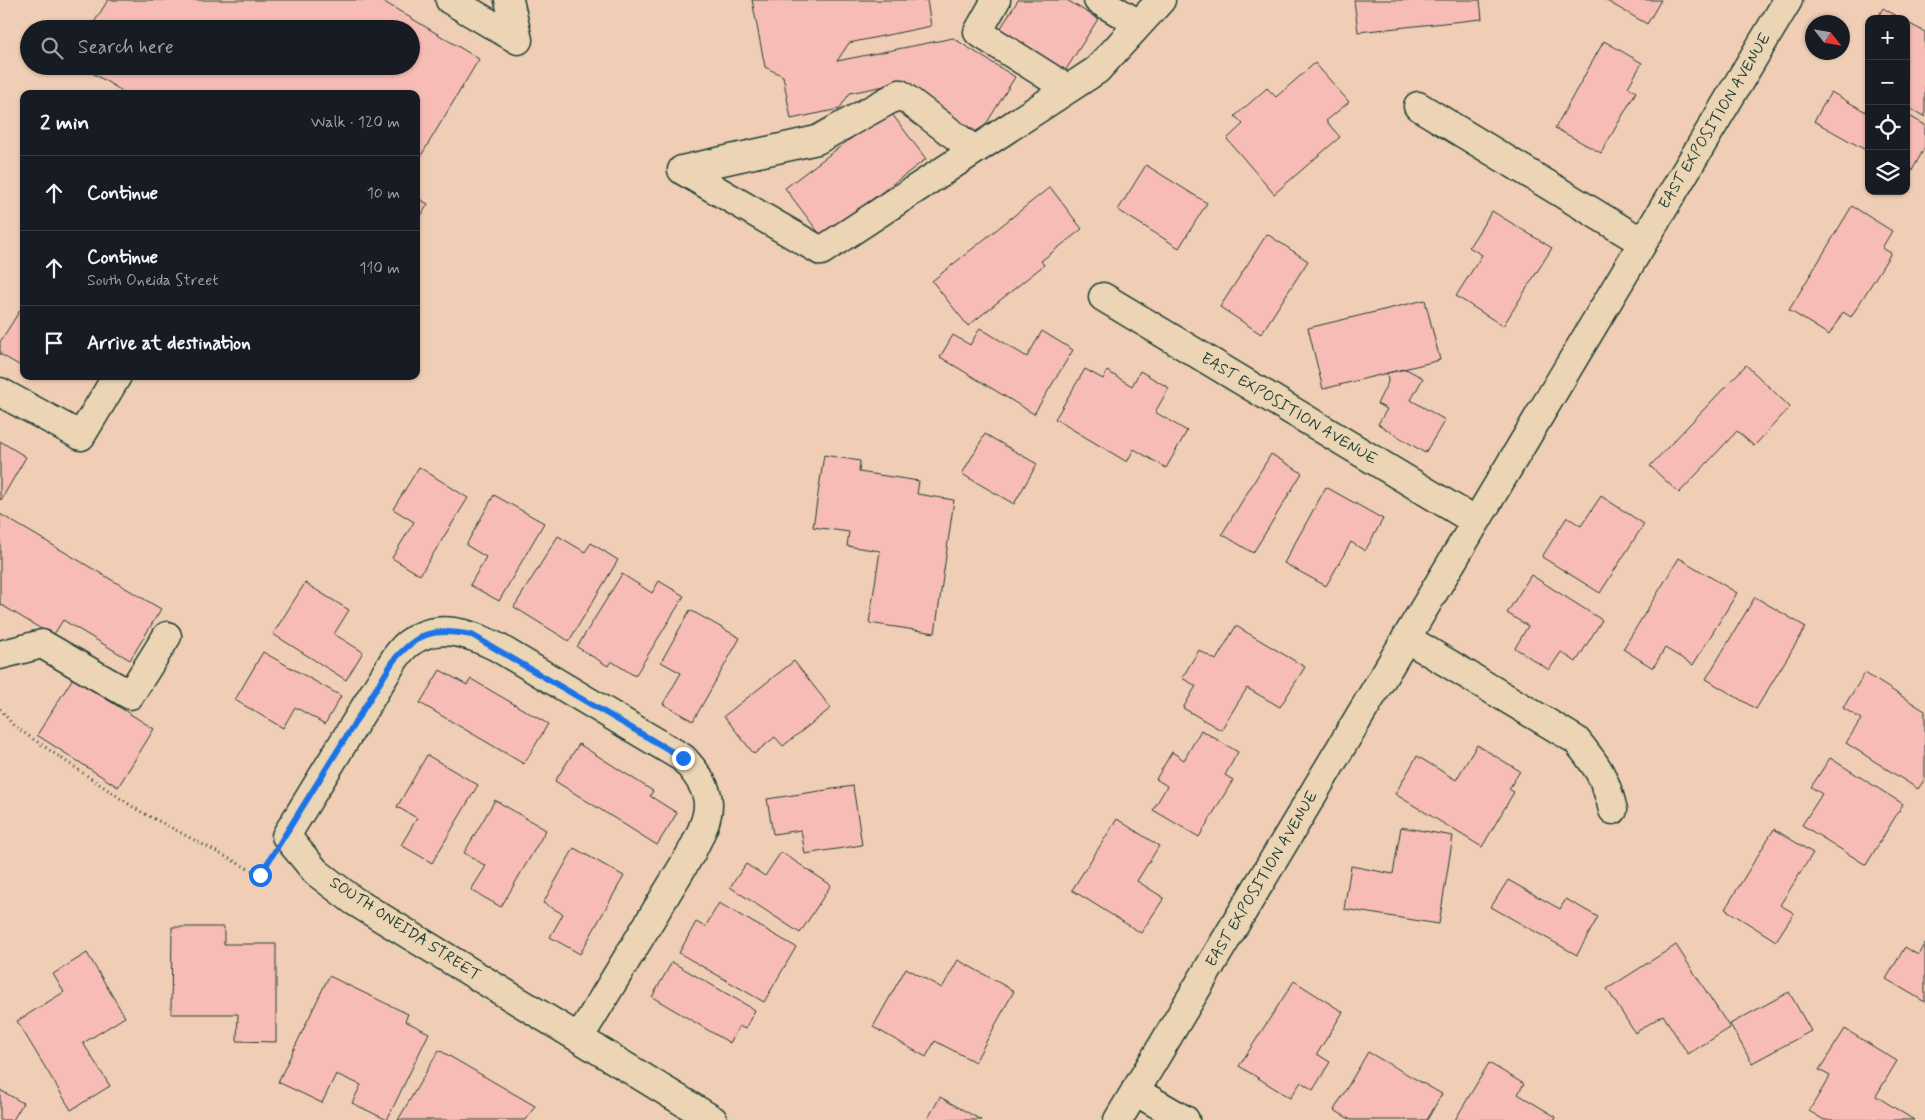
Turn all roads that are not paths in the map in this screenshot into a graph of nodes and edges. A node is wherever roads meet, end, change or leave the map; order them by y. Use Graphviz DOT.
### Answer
graph roads {
  1 [pos="450,0"];
  2 [pos="509,0"];
  3 [pos="996,0"];
  4 [pos="1098,0"];
  5 [pos="1161,0"];
  6 [pos="1788,0"];
  7 [pos="1139,24"];
  8 [pos="1068,89"];
  9 [pos="1418,106"];
  10 [pos="974,150"];
  11 [pos="1642,242"];
  12 [pos="1103,297"];
  13 [pos="115,380"];
  14 [pos="0,392"];
  15 [pos="1475,521"];
  16 [pos="167,636"];
  17 [pos="1406,638"];
  18 [pos="0,655"];
  19 [pos="1613,810"];
  20 [pos="579,1038"];
  21 [pos="1135,1091"];
  22 [pos="713,1120"];
  23 [pos="1118,1120"];
  24 [pos="1185,1120"];
  1 -- 2 [label="street"];
  3 -- 8 [label="street"];
  4 -- 7 [label="street"];
  5 -- 7 [label="street"];
  6 -- 11 [label="street, EAST EXPOSITION AVENUE"];
  7 -- 8 [label="street"];
  8 -- 10 [label="street"];
  9 -- 11 [label="street"];
  10 -- 10 [label="street"];
  11 -- 15 [label="street, EAST EXPOSITION AVENUE"];
  12 -- 15 [label="street, EAST EXPOSITION AVENUE"];
  13 -- 14 [label="street"];
  15 -- 17 [label="street, EAST EXPOSITION AVENUE"];
  16 -- 18 [label="street"];
  17 -- 19 [label="street"];
  17 -- 21 [label="street, EAST EXPOSITION AVENUE"];
  20 -- 20 [label="street, SOUTH ONEIDA STREET"];
  20 -- 22 [label="street, SOUTH ONEIDA STREET"];
  21 -- 23 [label="street, EAST EXPOSITION AVENUE"];
  21 -- 24 [label="street"];
}
